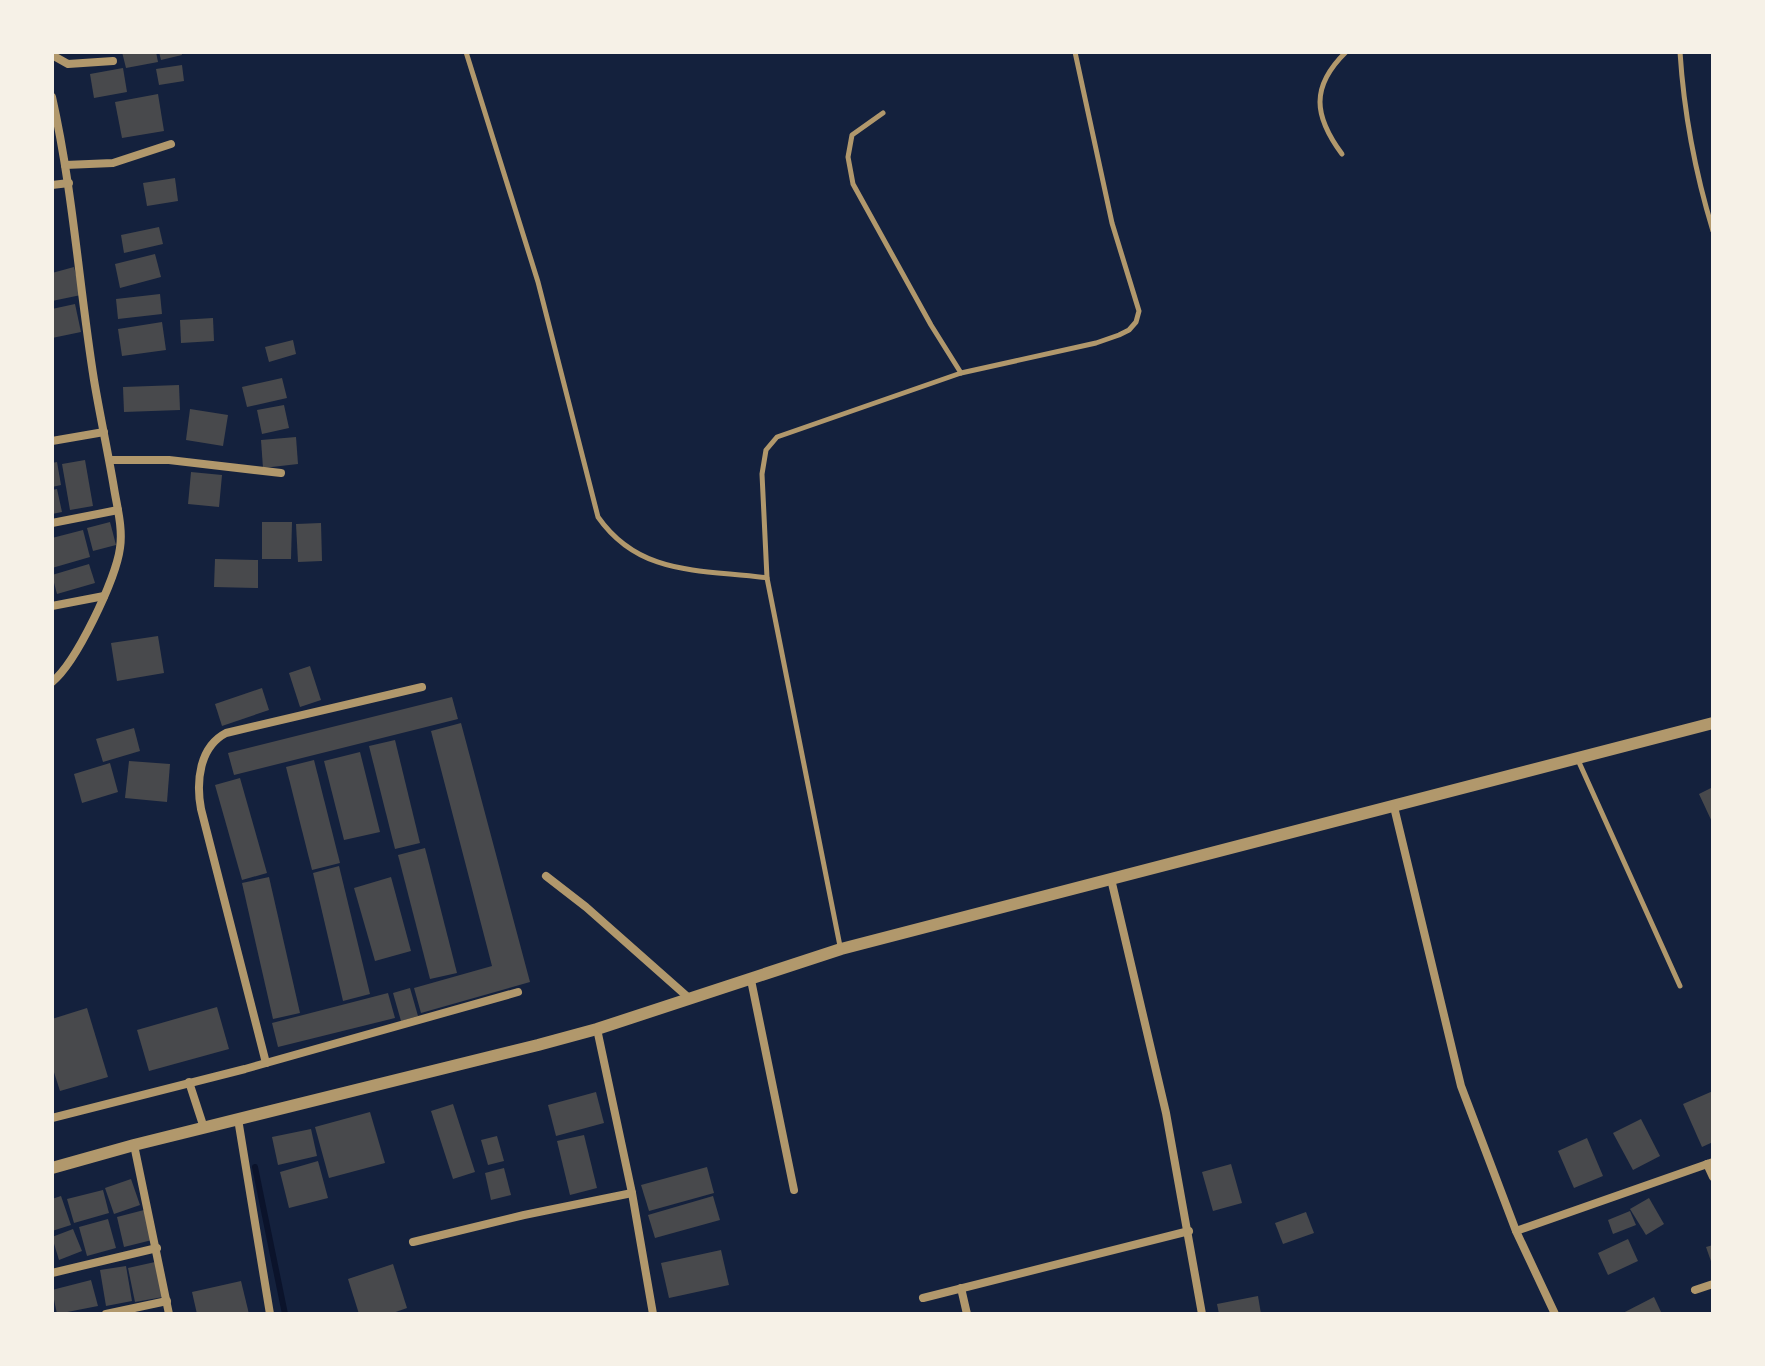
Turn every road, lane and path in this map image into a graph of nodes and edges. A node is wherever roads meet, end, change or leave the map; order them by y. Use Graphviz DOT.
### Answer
graph roads {
  1 [pos="466,52"];
  2 [pos="1075,52"];
  3 [pos="1346,52"];
  4 [pos="1680,52"];
  5 [pos="52,55"];
  6 [pos="113,61"];
  7 [pos="52,97"];
  8 [pos="883,113"];
  9 [pos="171,144"];
  10 [pos="1342,154"];
  11 [pos="65,165"];
  12 [pos="69,183"];
  13 [pos="52,185"];
  14 [pos="1713,231"];
  15 [pos="961,373"];
  16 [pos="104,432"];
  17 [pos="52,441"];
  18 [pos="110,460"];
  19 [pos="281,473"];
  20 [pos="118,510"];
  21 [pos="52,523"];
  22 [pos="767,578"];
  23 [pos="104,596"];
  24 [pos="52,606"];
  25 [pos="53,683"];
  26 [pos="422,687"];
  27 [pos="1713,723"];
  28 [pos="1578,760"];
  29 [pos="1394,807"];
  30 [pos="546,876"];
  31 [pos="1111,879"];
  32 [pos="841,949"];
  33 [pos="751,980"];
  34 [pos="1680,986"];
  35 [pos="518,992"];
  36 [pos="690,999"];
  37 [pos="597,1029"];
  38 [pos="266,1063"];
  39 [pos="189,1082"];
  40 [pos="52,1118"];
  41 [pos="238,1119"];
  42 [pos="204,1128"];
  43 [pos="134,1145"];
  44 [pos="1710,1163"];
  45 [pos="52,1168"];
  46 [pos="1713,1177"];
  47 [pos="794,1190"];
  48 [pos="632,1193"];
  49 [pos="1189,1231"];
  50 [pos="1516,1231"];
  51 [pos="413,1242"];
  52 [pos="157,1248"];
  53 [pos="52,1273"];
  54 [pos="1713,1284"];
  55 [pos="961,1288"];
  56 [pos="1695,1290"];
  57 [pos="923,1298"];
  58 [pos="167,1301"];
  59 [pos="106,1314"];
  60 [pos="169,1314"];
  61 [pos="270,1314"];
  62 [pos="653,1314"];
  63 [pos="967,1314"];
  64 [pos="1202,1314"];
  65 [pos="1555,1314"];
  1 -- 22 [label="lane"];
  2 -- 15 [label="lane"];
  3 -- 10 [label="lane"];
  4 -- 14 [label="lane"];
  5 -- 6 [label="street"];
  7 -- 11 [label="street"];
  8 -- 15 [label="lane"];
  9 -- 11 [label="street"];
  11 -- 12 [label="street"];
  12 -- 13 [label="street"];
  12 -- 16 [label="street"];
  15 -- 22 [label="lane"];
  16 -- 17 [label="street"];
  16 -- 18 [label="street"];
  18 -- 19 [label="street"];
  18 -- 20 [label="street"];
  20 -- 21 [label="street"];
  20 -- 23 [label="street"];
  22 -- 32 [label="lane"];
  23 -- 24 [label="street"];
  23 -- 25 [label="street"];
  26 -- 38 [label="street"];
  27 -- 28 [label="street"];
  28 -- 29 [label="street"];
  28 -- 34 [label="lane"];
  29 -- 31 [label="street"];
  29 -- 50 [label="street"];
  30 -- 36 [label="street"];
  31 -- 32 [label="street"];
  31 -- 49 [label="street"];
  32 -- 33 [label="street"];
  33 -- 36 [label="street"];
  33 -- 47 [label="street"];
  35 -- 38 [label="street"];
  36 -- 37 [label="street"];
  37 -- 41 [label="street"];
  37 -- 48 [label="street"];
  38 -- 39 [label="street"];
  39 -- 40 [label="street"];
  39 -- 42 [label="street"];
  41 -- 42 [label="street"];
  41 -- 61 [label="street"];
  42 -- 43 [label="street"];
  43 -- 45 [label="street"];
  43 -- 52 [label="street"];
  44 -- 46 [label="street"];
  44 -- 50 [label="street"];
  48 -- 51 [label="street"];
  48 -- 62 [label="street"];
  49 -- 55 [label="street"];
  49 -- 64 [label="street"];
  50 -- 65 [label="street"];
  52 -- 53 [label="street"];
  52 -- 58 [label="street"];
  54 -- 56 [label="street"];
  55 -- 57 [label="street"];
  55 -- 63 [label="street"];
  58 -- 59 [label="street"];
  58 -- 60 [label="street"];
}
